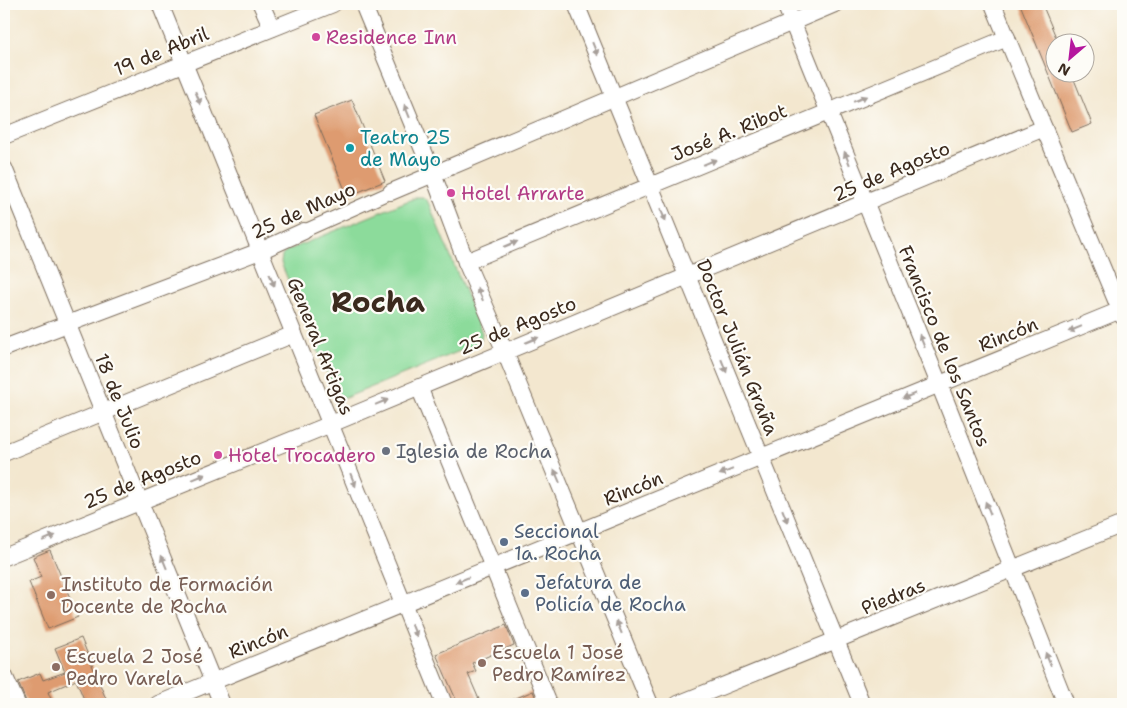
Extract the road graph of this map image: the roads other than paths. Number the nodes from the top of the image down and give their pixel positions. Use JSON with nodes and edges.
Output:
{"nodes":[{"id":1,"x":160,"y":4,"type":"edge"},
{"id":2,"x":262,"y":4,"type":"edge"},
{"id":3,"x":333,"y":4,"type":"edge"},
{"id":4,"x":363,"y":4,"type":"edge"},
{"id":5,"x":576,"y":4,"type":"edge"},
{"id":6,"x":785,"y":4,"type":"edge"},
{"id":7,"x":835,"y":4,"type":"edge"},
{"id":8,"x":993,"y":4,"type":"edge"},
{"id":9,"x":792,"y":22,"type":"junction"},
{"id":10,"x":272,"y":28,"type":"junction"},
{"id":11,"x":1007,"y":38,"type":"junction"},
{"id":12,"x":184,"y":64,"type":"junction"},
{"id":13,"x":615,"y":98,"type":"junction"},
{"id":14,"x":828,"y":112,"type":"junction"},
{"id":15,"x":1044,"y":128,"type":"junction"},
{"id":16,"x":4,"y":136,"type":"edge"},
{"id":17,"x":4,"y":168,"type":"edge"},
{"id":18,"x":433,"y":174,"type":"junction"},
{"id":19,"x":651,"y":186,"type":"junction"},
{"id":20,"x":391,"y":192,"type":"joint"},
{"id":21,"x":866,"y":203,"type":"junction"},
{"id":22,"x":304,"y":231,"type":"joint"},
{"id":23,"x":260,"y":251,"type":"junction"},
{"id":24,"x":466,"y":262,"type":"junction"},
{"id":25,"x":687,"y":277,"type":"junction"},
{"id":26,"x":1122,"y":312,"type":"edge"},
{"id":27,"x":66,"y":323,"type":"junction"},
{"id":28,"x":294,"y":334,"type":"junction"},
{"id":29,"x":4,"y":348,"type":"edge"},
{"id":30,"x":505,"y":352,"type":"junction"},
{"id":31,"x":939,"y":384,"type":"junction"},
{"id":32,"x":419,"y":388,"type":"junction"},
{"id":33,"x":103,"y":412,"type":"junction"},
{"id":34,"x":331,"y":424,"type":"junction"},
{"id":35,"x":4,"y":453,"type":"edge"},
{"id":36,"x":761,"y":457,"type":"junction"},
{"id":37,"x":139,"y":501,"type":"junction"},
{"id":38,"x":1123,"y":524,"type":"edge"},
{"id":39,"x":580,"y":532,"type":"junction"},
{"id":40,"x":4,"y":557,"type":"edge"},
{"id":41,"x":493,"y":568,"type":"junction"},
{"id":42,"x":1013,"y":570,"type":"junction"},
{"id":43,"x":403,"y":604,"type":"junction"},
{"id":44,"x":836,"y":640,"type":"junction"},
{"id":45,"x":4,"y":675,"type":"edge"},
{"id":46,"x":213,"y":681,"type":"junction"},
{"id":47,"x":16,"y":704,"type":"edge"},
{"id":48,"x":158,"y":704,"type":"edge"},
{"id":49,"x":222,"y":704,"type":"edge"},
{"id":50,"x":444,"y":704,"type":"edge"},
{"id":51,"x":549,"y":704,"type":"edge"},
{"id":52,"x":650,"y":704,"type":"edge"},
{"id":53,"x":678,"y":704,"type":"edge"},
{"id":54,"x":862,"y":704,"type":"edge"},
{"id":55,"x":1066,"y":704,"type":"edge"}],
"edges":[{"from":1,"to":12,"type":"street","name":"General Artigas"},
{"from":2,"to":10,"type":"street"},
{"from":3,"to":10,"type":"street","name":"19 de Abril"},
{"from":18,"to":4,"type":"street","one_way":true},
{"from":5,"to":13,"type":"street","name":"Doctor Julián Graña","one_way":true},
{"from":6,"to":9,"type":"street","name":"Francisco de los Santos"},
{"from":7,"to":9,"type":"street","name":"25 de Mayo"},
{"from":8,"to":11,"type":"street"},
{"from":9,"to":13,"type":"street","name":"25 de Mayo"},
{"from":9,"to":14,"type":"street","name":"Francisco de los Santos"},
{"from":10,"to":12,"type":"street","name":"19 de Abril"},
{"from":14,"to":11,"type":"street","name":"José A. Ribot","one_way":true},
{"from":11,"to":15,"type":"street"},
{"from":12,"to":16,"type":"street","name":"19 de Abril"},
{"from":12,"to":23,"type":"street","name":"General Artigas","one_way":true},
{"from":13,"to":18,"type":"street","name":"25 de Mayo"},
{"from":13,"to":19,"type":"street","name":"Doctor Julián Graña"},
{"from":19,"to":14,"type":"street","name":"José A. Ribot","one_way":true},
{"from":21,"to":14,"type":"street","name":"Francisco de los Santos","one_way":true},
{"from":15,"to":21,"type":"street","name":"25 de Agosto"},
{"from":15,"to":26,"type":"street"},
{"from":17,"to":27,"type":"street","name":"18 de Julio"},
{"from":18,"to":20,"type":"street","name":"25 de Mayo"},
{"from":18,"to":24,"type":"street"},
{"from":24,"to":19,"type":"street","name":"José A. Ribot","one_way":true},
{"from":19,"to":25,"type":"street","name":"Doctor Julián Graña","one_way":true},
{"from":20,"to":22,"type":"street","name":"25 de Mayo"},
{"from":21,"to":25,"type":"street","name":"25 de Agosto"},
{"from":31,"to":21,"type":"street","name":"Francisco de los Santos","one_way":true},
{"from":22,"to":23,"type":"street","name":"25 de Mayo"},
{"from":23,"to":27,"type":"street","name":"25 de Mayo"},
{"from":23,"to":28,"type":"street","name":"General Artigas","one_way":true},
{"from":30,"to":24,"type":"street","one_way":true},
{"from":30,"to":25,"type":"street","name":"25 de Agosto","one_way":true},
{"from":25,"to":36,"type":"street","name":"Doctor Julián Graña","one_way":true},
{"from":26,"to":31,"type":"street","name":"Rincón","one_way":true},
{"from":27,"to":29,"type":"street","name":"25 de Mayo"},
{"from":27,"to":33,"type":"street","name":"18 de Julio"},
{"from":28,"to":33,"type":"street"},
{"from":28,"to":34,"type":"street","name":"General Artigas"},
{"from":30,"to":32,"type":"street","name":"25 de Agosto"},
{"from":39,"to":30,"type":"street","one_way":true},
{"from":31,"to":36,"type":"street","name":"Rincón","one_way":true},
{"from":42,"to":31,"type":"street","name":"Francisco de los Santos","one_way":true},
{"from":34,"to":32,"type":"street","name":"25 de Agosto","one_way":true},
{"from":32,"to":41,"type":"street"},
{"from":33,"to":35,"type":"street"},
{"from":33,"to":37,"type":"street","name":"18 de Julio"},
{"from":37,"to":34,"type":"street","name":"25 de Agosto","one_way":true},
{"from":34,"to":43,"type":"street","name":"General Artigas","one_way":true},
{"from":36,"to":39,"type":"street","name":"Rincón","one_way":true},
{"from":36,"to":44,"type":"street","name":"Doctor Julián Graña","one_way":true},
{"from":40,"to":37,"type":"street","name":"25 de Agosto","one_way":true},
{"from":46,"to":37,"type":"street","name":"18 de Julio","one_way":true},
{"from":38,"to":42,"type":"street","name":"Piedras"},
{"from":39,"to":41,"type":"street","name":"Rincón"},
{"from":52,"to":39,"type":"street","one_way":true},
{"from":41,"to":43,"type":"street","name":"Rincón","one_way":true},
{"from":41,"to":51,"type":"street"},
{"from":42,"to":44,"type":"street","name":"Piedras"},
{"from":55,"to":42,"type":"street","name":"Francisco de los Santos","one_way":true},
{"from":43,"to":46,"type":"street","name":"Rincón"},
{"from":43,"to":50,"type":"street","name":"General Artigas","one_way":true},
{"from":44,"to":53,"type":"street","name":"Piedras"},
{"from":44,"to":54,"type":"street","name":"Doctor Julián Graña"},
{"from":45,"to":47,"type":"street"},
{"from":46,"to":48,"type":"street","name":"Rincón"},
{"from":46,"to":49,"type":"street","name":"18 de Julio"}]}
